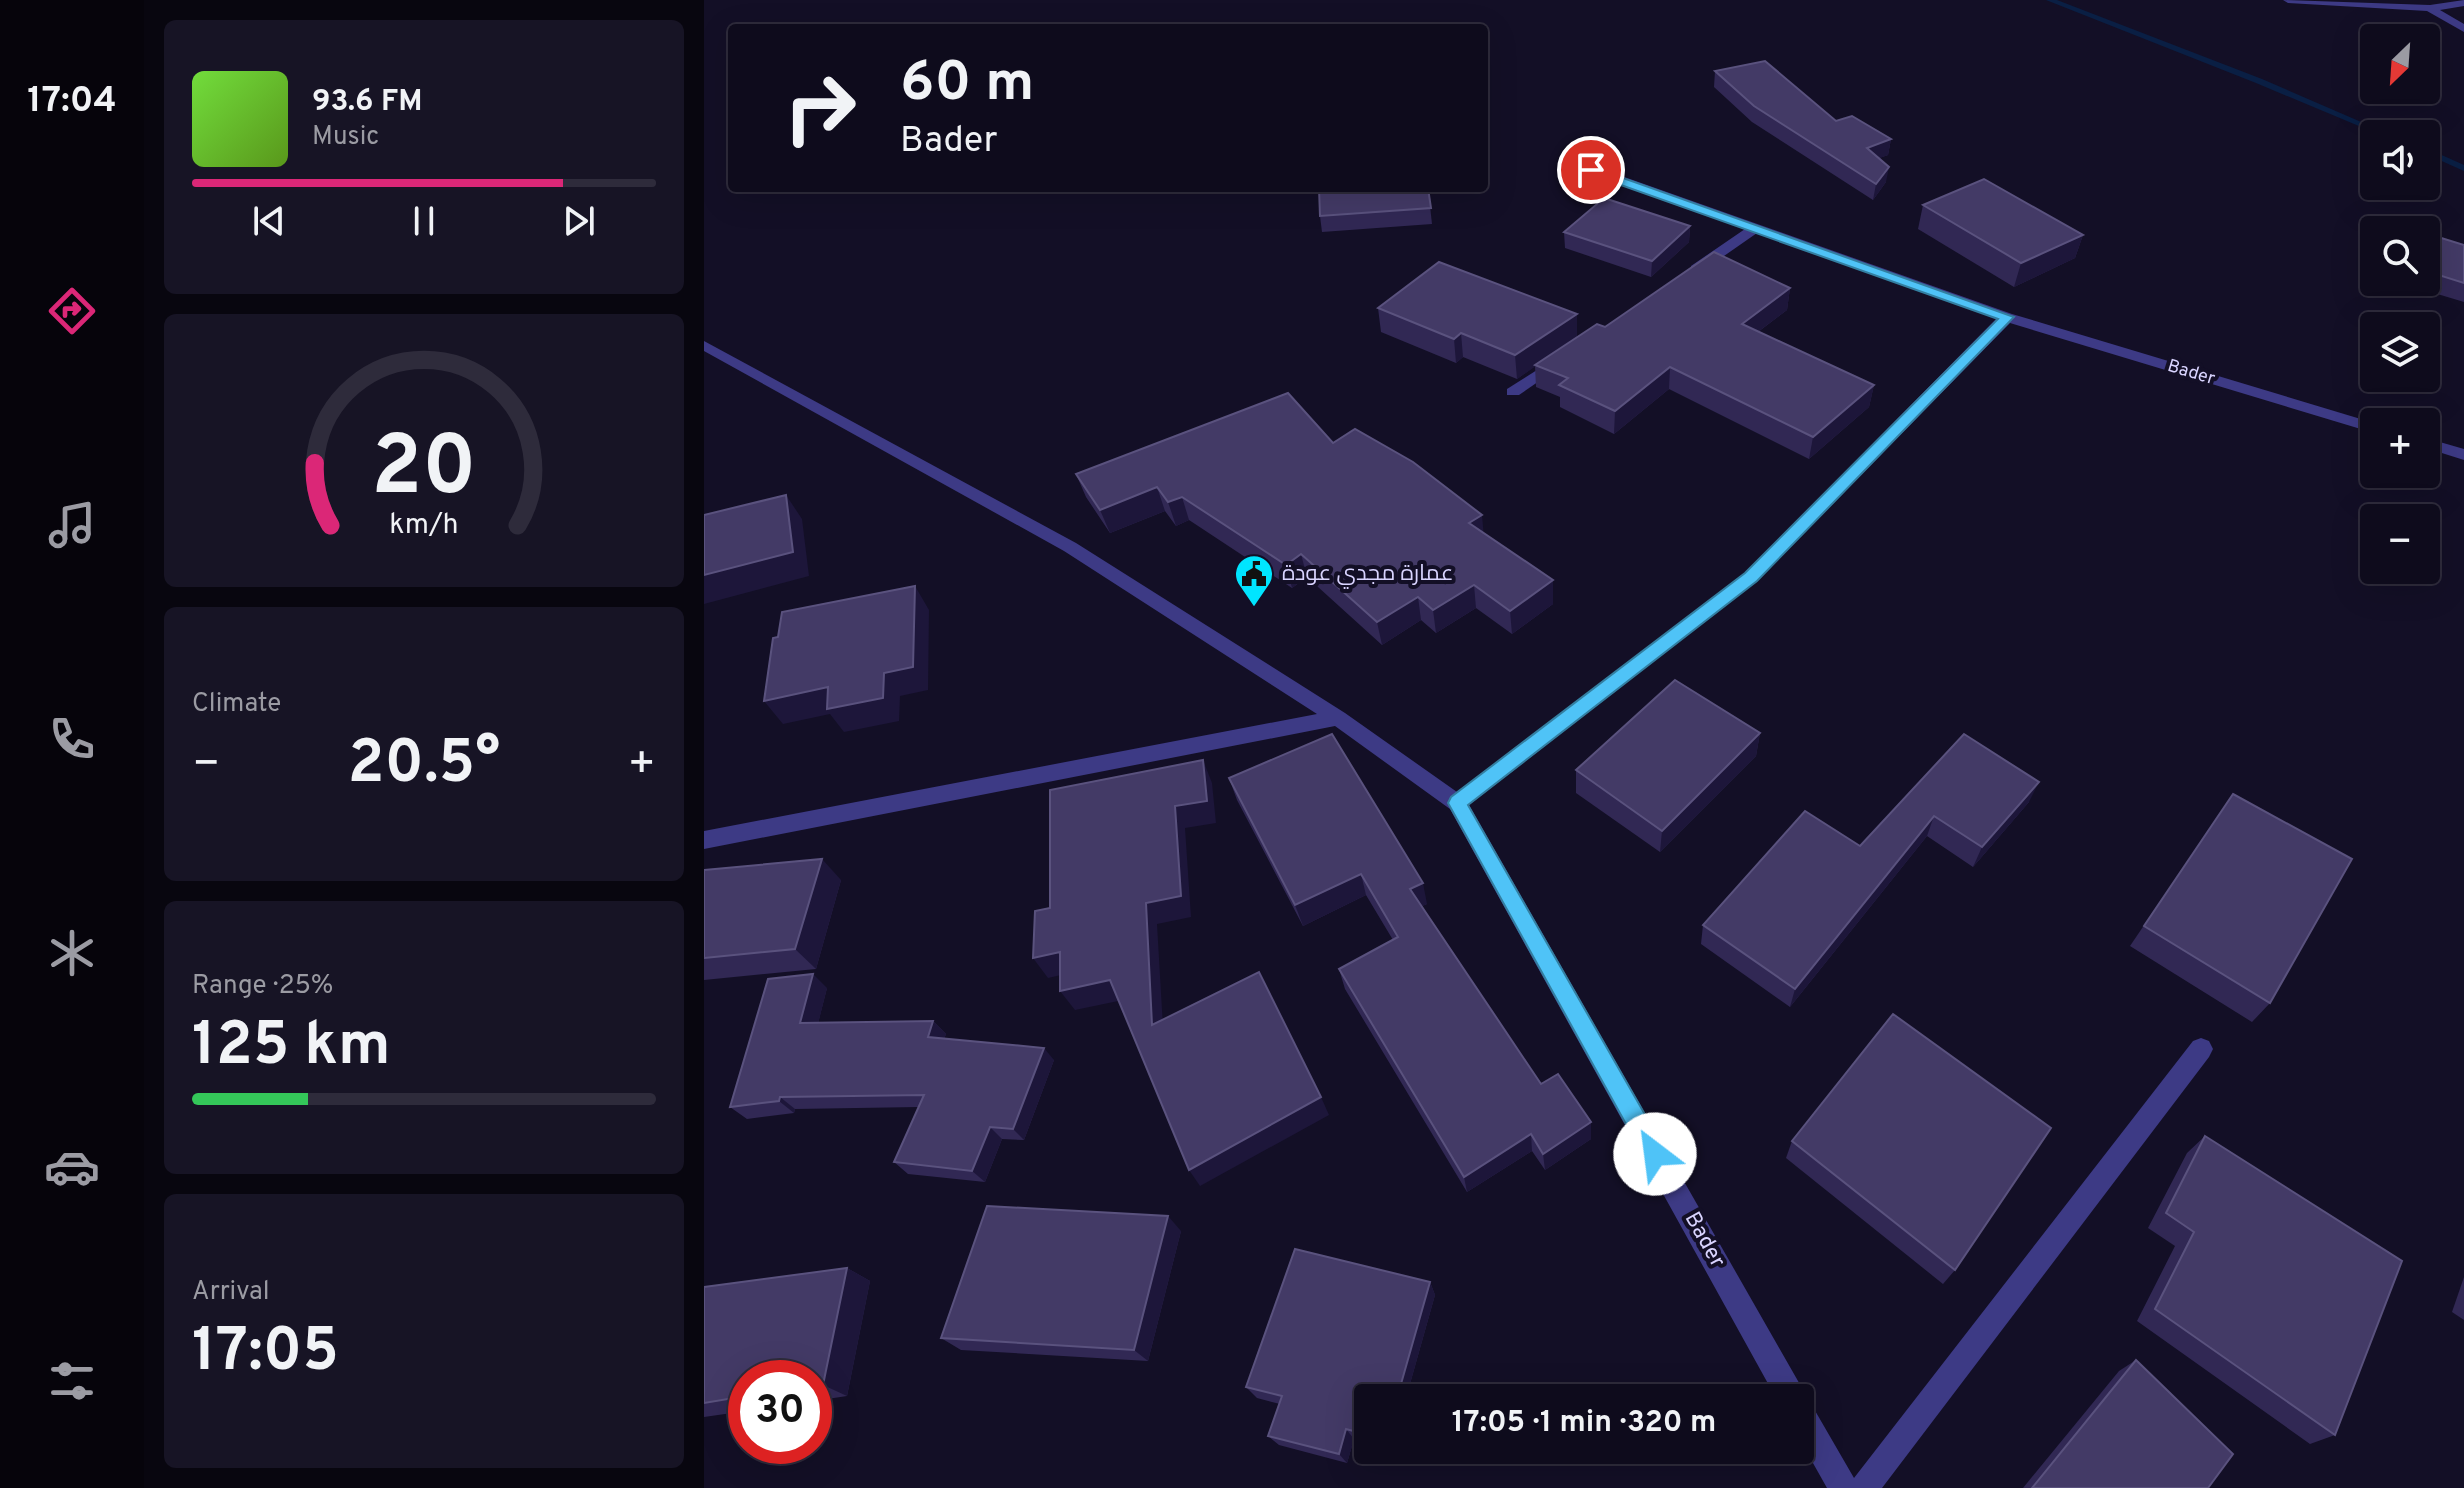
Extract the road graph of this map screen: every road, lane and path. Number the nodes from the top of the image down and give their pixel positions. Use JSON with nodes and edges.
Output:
{"nodes":[{"id":1,"x":2288,"y":0,"type":"edge"},
{"id":2,"x":2464,"y":3,"type":"edge"},
{"id":3,"x":2430,"y":8,"type":"junction"},
{"id":4,"x":2464,"y":29,"type":"edge"},
{"id":5,"x":1591,"y":170,"type":"dead end"},
{"id":6,"x":1755,"y":228,"type":"junction"},
{"id":7,"x":1679,"y":280,"type":"edge"},
{"id":8,"x":2007,"y":317,"type":"junction"},
{"id":9,"x":704,"y":345,"type":"edge"},
{"id":10,"x":1564,"y":358,"type":"edge"},
{"id":11,"x":1513,"y":392,"type":"dead end"},
{"id":12,"x":2360,"y":424,"type":"edge"},
{"id":13,"x":2440,"y":447,"type":"edge"},
{"id":14,"x":2464,"y":455,"type":"edge"},
{"id":15,"x":1338,"y":718,"type":"junction"},
{"id":16,"x":1457,"y":803,"type":"junction"},
{"id":17,"x":704,"y":840,"type":"edge"},
{"id":18,"x":2201,"y":1049,"type":"dead end"},
{"id":19,"x":1784,"y":1384,"type":"edge"},
{"id":20,"x":1814,"y":1437,"type":"edge"},
{"id":21,"x":1843,"y":1488,"type":"edge"},
{"id":22,"x":1864,"y":1488,"type":"edge"}],
"edges":[{"from":1,"to":3,"type":"street"},
{"from":2,"to":3,"type":"street"},
{"from":3,"to":4,"type":"street"},
{"from":5,"to":6,"type":"street","name":"Bader"},
{"from":6,"to":7,"type":"street"},
{"from":6,"to":8,"type":"street","name":"Bader"},
{"from":8,"to":12,"type":"street","name":"Bader"},
{"from":8,"to":16,"type":"street"},
{"from":9,"to":15,"type":"street"},
{"from":10,"to":11,"type":"street"},
{"from":13,"to":14,"type":"street"},
{"from":15,"to":16,"type":"street"},
{"from":15,"to":17,"type":"street"},
{"from":16,"to":19,"type":"street","name":"Bader"},
{"from":18,"to":22,"type":"street"},
{"from":20,"to":21,"type":"street"}]}
